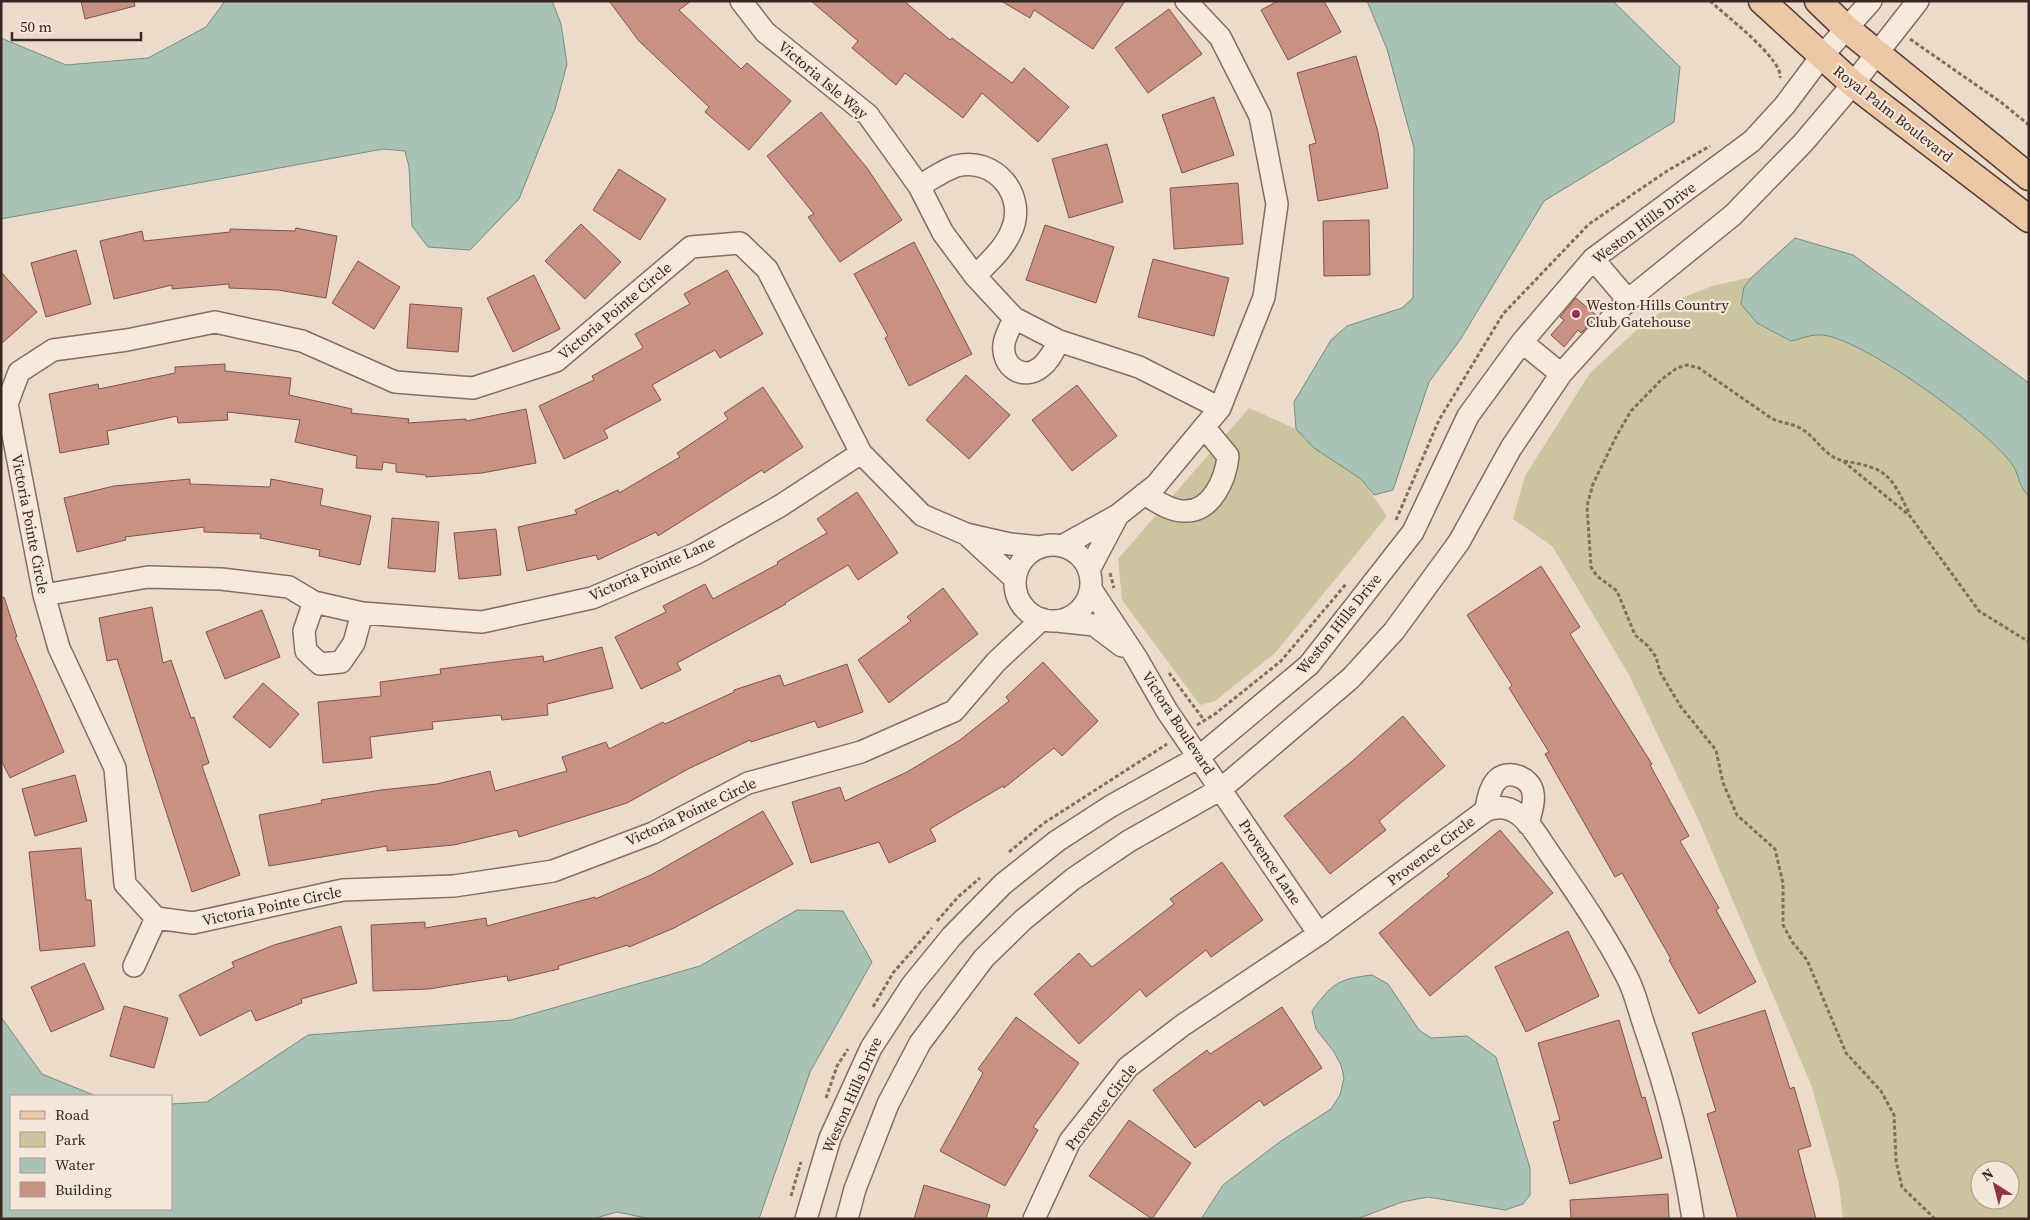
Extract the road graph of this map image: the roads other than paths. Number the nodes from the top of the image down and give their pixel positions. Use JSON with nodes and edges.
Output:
{"nodes":[{"id":1,"x":741,"y":1,"type":"edge"},
{"id":2,"x":1186,"y":1,"type":"edge"},
{"id":3,"x":1762,"y":1,"type":"edge"},
{"id":4,"x":1818,"y":1,"type":"edge"},
{"id":5,"x":1871,"y":1,"type":"edge"},
{"id":6,"x":1918,"y":1,"type":"edge"},
{"id":7,"x":1846,"y":28,"type":"junction"},
{"id":8,"x":1878,"y":54,"type":"junction"},
{"id":9,"x":1821,"y":57,"type":"junction"},
{"id":10,"x":1853,"y":84,"type":"junction"},
{"id":11,"x":2029,"y":177,"type":"edge"},
{"id":12,"x":919,"y":186,"type":"junction"},
{"id":13,"x":2029,"y":219,"type":"edge"},
{"id":14,"x":1593,"y":260,"type":"junction"},
{"id":15,"x":975,"y":276,"type":"junction"},
{"id":16,"x":1628,"y":300,"type":"junction"},
{"id":17,"x":1014,"y":318,"type":"junction"},
{"id":18,"x":1059,"y":341,"type":"junction"},
{"id":19,"x":1522,"y":342,"type":"junction"},
{"id":20,"x":1561,"y":374,"type":"junction"},
{"id":21,"x":1220,"y":408,"type":"junction"},
{"id":22,"x":1204,"y":427,"type":"junction"},
{"id":23,"x":861,"y":453,"type":"junction"},
{"id":24,"x":1144,"y":494,"type":"junction"},
{"id":25,"x":1118,"y":515,"type":"junction"},
{"id":26,"x":966,"y":534,"type":"junction"},
{"id":27,"x":1062,"y":546,"type":"junction"},
{"id":28,"x":1040,"y":547,"type":"junction"},
{"id":29,"x":1015,"y":579,"type":"junction"},
{"id":30,"x":1090,"y":580,"type":"junction"},
{"id":31,"x":44,"y":595,"type":"junction"},
{"id":32,"x":314,"y":602,"type":"junction"},
{"id":33,"x":1021,"y":604,"type":"junction"},
{"id":34,"x":362,"y":613,"type":"junction"},
{"id":35,"x":1049,"y":620,"type":"junction"},
{"id":36,"x":1136,"y":657,"type":"junction"},
{"id":37,"x":996,"y":662,"type":"junction"},
{"id":38,"x":1199,"y":757,"type":"junction"},
{"id":39,"x":1221,"y":789,"type":"junction"},
{"id":40,"x":1486,"y":811,"type":"junction"},
{"id":41,"x":1528,"y":824,"type":"junction"},
{"id":42,"x":156,"y":918,"type":"junction"},
{"id":43,"x":1319,"y":934,"type":"junction"},
{"id":44,"x":134,"y":966,"type":"dead end"},
{"id":45,"x":806,"y":1219,"type":"edge"},
{"id":46,"x":847,"y":1219,"type":"edge"},
{"id":47,"x":1034,"y":1219,"type":"edge"},
{"id":48,"x":1693,"y":1219,"type":"edge"}],
"edges":[{"from":1,"to":12,"type":"street","name":"Victoria Isle Way"},
{"from":2,"to":21,"type":"street"},
{"from":3,"to":9,"type":"main road","name":"Royal Palm Boulevard"},
{"from":4,"to":7,"type":"main road"},
{"from":5,"to":7,"type":"street","name":"Weston Hills Drive"},
{"from":6,"to":8,"type":"street"},
{"from":7,"to":8,"type":"main road"},
{"from":7,"to":9,"type":"street","name":"Weston Hills Drive"},
{"from":8,"to":10,"type":"street"},
{"from":8,"to":11,"type":"main road"},
{"from":9,"to":10,"type":"main road","name":"Royal Palm Boulevard"},
{"from":9,"to":14,"type":"street","name":"Weston Hills Drive"},
{"from":10,"to":13,"type":"main road","name":"Royal Palm Boulevard"},
{"from":10,"to":16,"type":"street"},
{"from":12,"to":15,"type":"street","name":"Victoria Isle Way"},
{"from":12,"to":15,"type":"street"},
{"from":14,"to":16,"type":"street"},
{"from":14,"to":19,"type":"street","name":"Weston Hills Drive"},
{"from":15,"to":17,"type":"street","name":"Victoria Isle Way"},
{"from":16,"to":20,"type":"street"},
{"from":17,"to":18,"type":"street","name":"Victoria Isle Way"},
{"from":17,"to":18,"type":"street"},
{"from":18,"to":21,"type":"street","name":"Victoria Isle Way"},
{"from":19,"to":20,"type":"street"},
{"from":19,"to":38,"type":"street","name":"Weston Hills Drive"},
{"from":20,"to":39,"type":"street"},
{"from":21,"to":22,"type":"street"},
{"from":22,"to":24,"type":"street"},
{"from":22,"to":24,"type":"street"},
{"from":23,"to":26,"type":"street","name":"Victoria Pointe Circle"},
{"from":23,"to":31,"type":"street","name":"Victoria Pointe Circle"},
{"from":23,"to":34,"type":"street","name":"Victoria Pointe Lane"},
{"from":24,"to":25,"type":"street"},
{"from":25,"to":27,"type":"street"},
{"from":25,"to":30,"type":"street"},
{"from":26,"to":28,"type":"street","name":"Victoria Pointe Circle"},
{"from":26,"to":29,"type":"street","name":"Victoria Pointe Circle"},
{"from":27,"to":28,"type":"street"},
{"from":27,"to":30,"type":"street"},
{"from":28,"to":29,"type":"street"},
{"from":29,"to":33,"type":"street"},
{"from":30,"to":35,"type":"street"},
{"from":30,"to":36,"type":"street","name":"Victora Boulevard"},
{"from":31,"to":32,"type":"street","name":"Victoria Pointe Lane"},
{"from":31,"to":42,"type":"street","name":"Victoria Pointe Circle"},
{"from":32,"to":34,"type":"street","name":"Victoria Pointe Lane"},
{"from":32,"to":34,"type":"street"},
{"from":33,"to":35,"type":"street"},
{"from":33,"to":37,"type":"street","name":"Victoria Pointe Circle"},
{"from":35,"to":36,"type":"street","name":"Victora Boulevard"},
{"from":35,"to":37,"type":"street","name":"Victoria Pointe Circle"},
{"from":36,"to":38,"type":"street","name":"Victora Boulevard"},
{"from":37,"to":42,"type":"street","name":"Victoria Pointe Circle"},
{"from":38,"to":39,"type":"street","name":"Victora Boulevard"},
{"from":38,"to":45,"type":"street","name":"Weston Hills Drive"},
{"from":39,"to":43,"type":"street","name":"Provence Lane"},
{"from":39,"to":46,"type":"street"},
{"from":40,"to":41,"type":"street","name":"Provence Circle"},
{"from":40,"to":41,"type":"street"},
{"from":40,"to":43,"type":"street","name":"Provence Circle"},
{"from":41,"to":48,"type":"street","name":"Provence Circle"},
{"from":42,"to":44,"type":"street"},
{"from":43,"to":47,"type":"street","name":"Provence Circle"}]}
